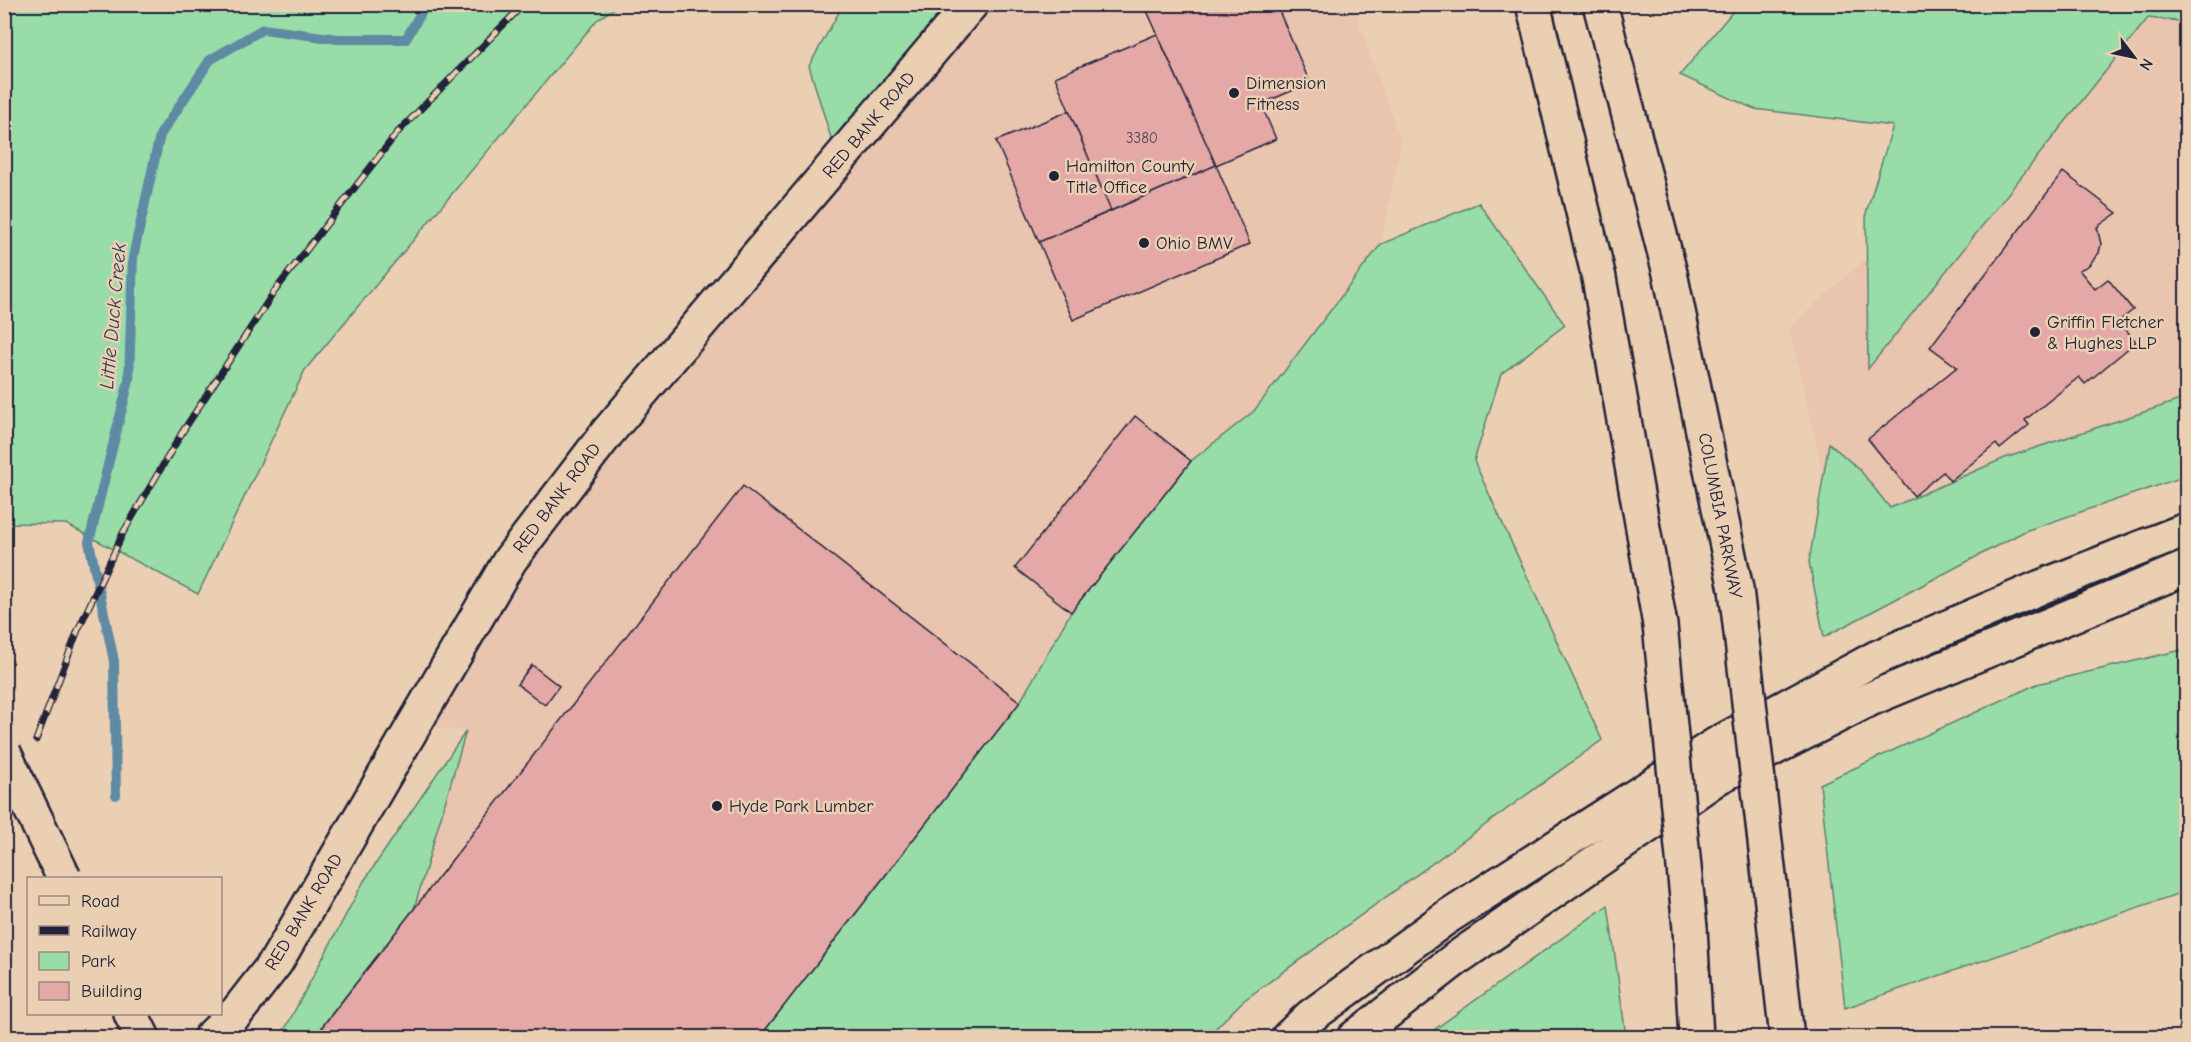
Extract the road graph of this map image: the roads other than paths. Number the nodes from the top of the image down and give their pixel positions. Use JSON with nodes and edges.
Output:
{"nodes":[{"id":1,"x":971,"y":4,"type":"edge"},
{"id":2,"x":1533,"y":4,"type":"edge"},
{"id":3,"x":1600,"y":4,"type":"edge"},
{"id":4,"x":2187,"y":530,"type":"edge"},
{"id":5,"x":2187,"y":568,"type":"edge"},
{"id":6,"x":4,"y":753,"type":"edge"},
{"id":7,"x":63,"y":877,"type":"edge"},
{"id":8,"x":1770,"y":885,"type":"junction"},
{"id":9,"x":132,"y":1015,"type":"edge"},
{"id":10,"x":143,"y":1038,"type":"edge"},
{"id":11,"x":210,"y":1038,"type":"edge"},
{"id":12,"x":1288,"y":1038,"type":"edge"},
{"id":13,"x":1354,"y":1038,"type":"edge"},
{"id":14,"x":1696,"y":1038,"type":"edge"},
{"id":15,"x":1771,"y":1038,"type":"edge"},
{"id":16,"x":1787,"y":1038,"type":"edge"}],
"edges":[{"from":1,"to":11,"type":"main road","name":"RED BANK ROAD"},
{"from":2,"to":14,"type":"main road","bridge":true},
{"from":3,"to":8,"type":"main road","name":"COLUMBIA PARKWAY","bridge":true},
{"from":4,"to":12,"type":"main road"},
{"from":5,"to":13,"type":"main road"},
{"from":6,"to":7,"type":"main road","bridge":true},
{"from":8,"to":15,"type":"main road","name":"COLUMBIA PARKWAY"},
{"from":8,"to":16,"type":"main road"},
{"from":9,"to":10,"type":"main road"}]}
